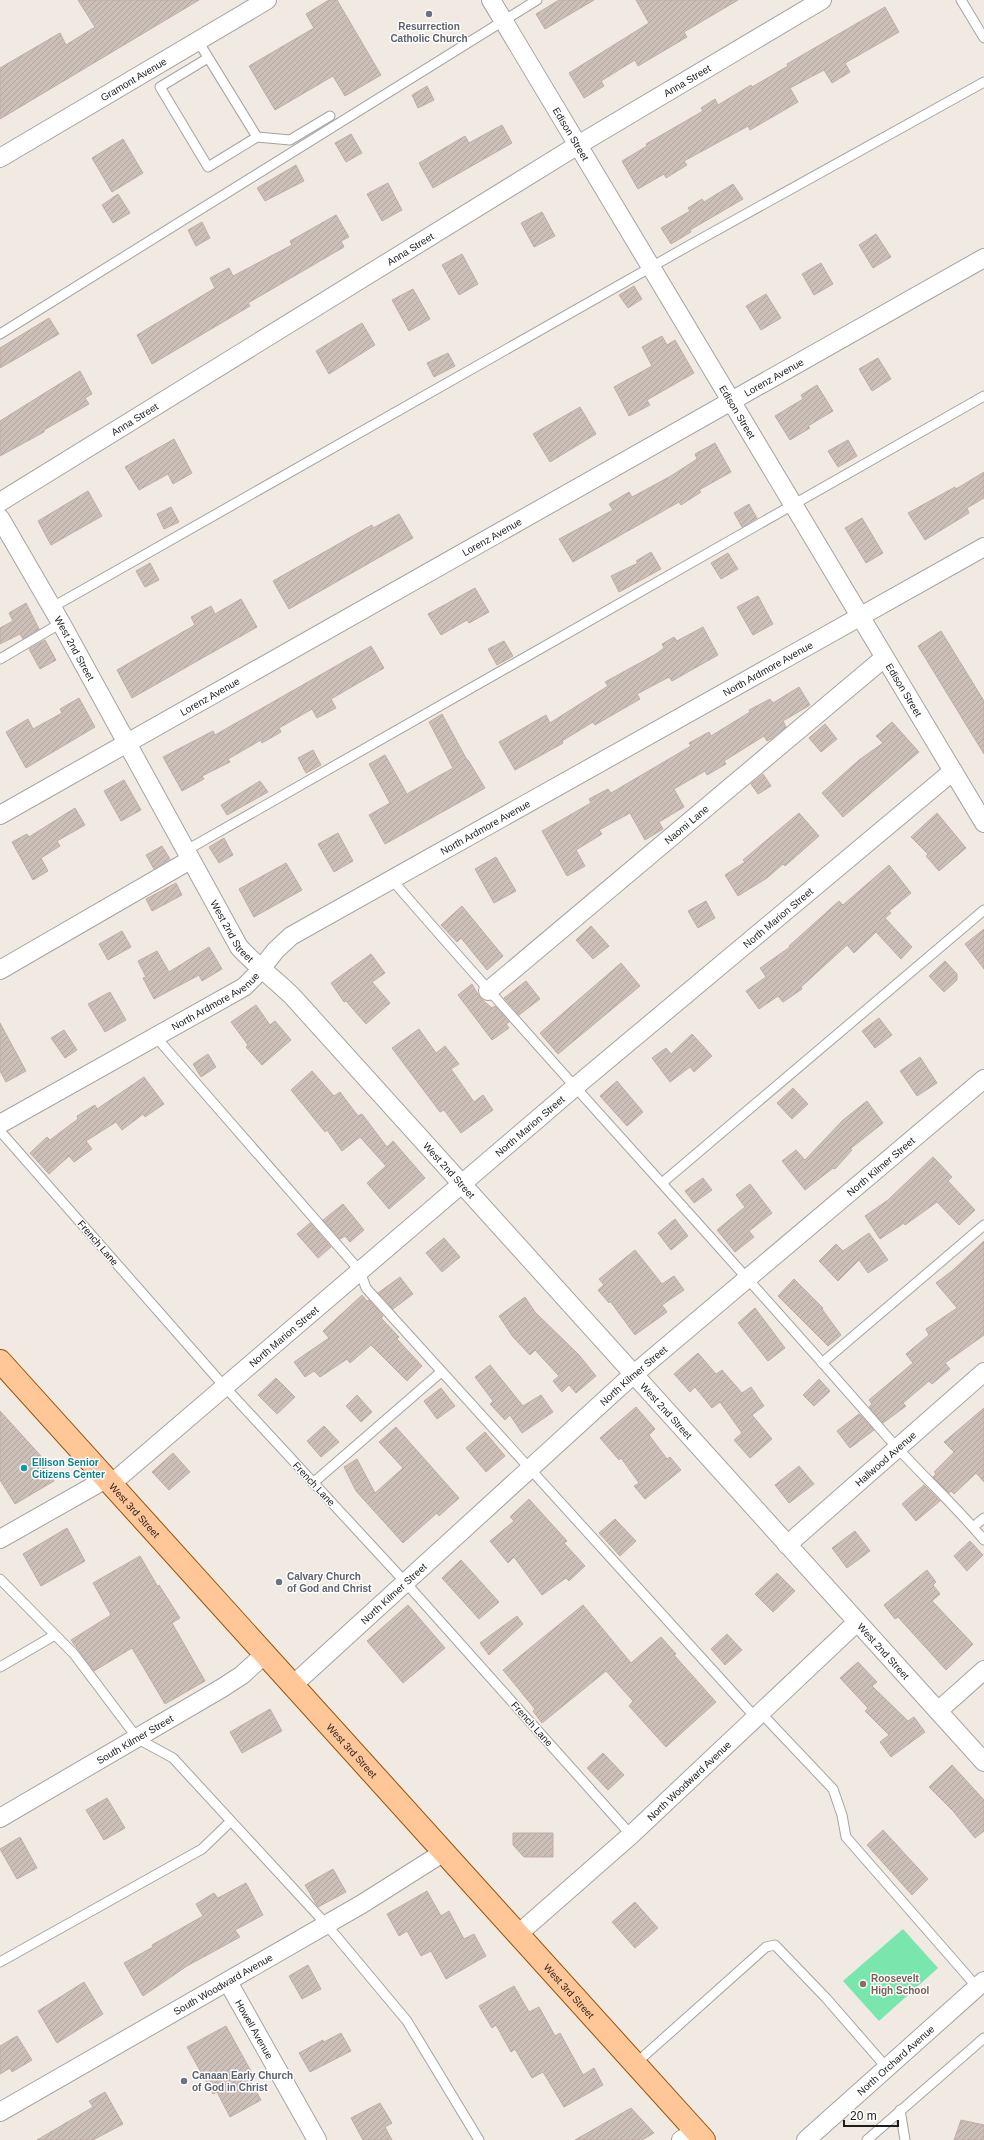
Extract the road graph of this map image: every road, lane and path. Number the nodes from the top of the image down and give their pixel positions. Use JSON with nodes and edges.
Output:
{"nodes":[{"id":1,"x":267,"y":0,"type":"edge"},
{"id":2,"x":491,"y":0,"type":"edge"},
{"id":3,"x":537,"y":0,"type":"edge"},
{"id":4,"x":822,"y":0,"type":"edge"},
{"id":5,"x":961,"y":0,"type":"edge"},
{"id":6,"x":503,"y":20,"type":"junction"},
{"id":7,"x":984,"y":38,"type":"edge"},
{"id":8,"x":198,"y":41,"type":"junction"},
{"id":9,"x":208,"y":58,"type":"junction"},
{"id":10,"x":984,"y":82,"type":"edge"},
{"id":11,"x":330,"y":116,"type":"dead end"},
{"id":12,"x":257,"y":137,"type":"junction"},
{"id":13,"x":578,"y":145,"type":"junction"},
{"id":14,"x":0,"y":158,"type":"edge"},
{"id":15,"x":984,"y":258,"type":"edge"},
{"id":16,"x":651,"y":269,"type":"junction"},
{"id":17,"x":0,"y":334,"type":"edge"},
{"id":18,"x":984,"y":396,"type":"edge"},
{"id":19,"x":730,"y":400,"type":"junction"},
{"id":20,"x":0,"y":502,"type":"edge"},
{"id":21,"x":793,"y":506,"type":"junction"},
{"id":22,"x":0,"y":518,"type":"edge"},
{"id":23,"x":983,"y":550,"type":"edge"},
{"id":24,"x":51,"y":608,"type":"junction"},
{"id":25,"x":859,"y":616,"type":"junction"},
{"id":26,"x":61,"y":623,"type":"junction"},
{"id":27,"x":884,"y":658,"type":"junction"},
{"id":28,"x":0,"y":659,"type":"edge"},
{"id":29,"x":126,"y":743,"type":"junction"},
{"id":30,"x":953,"y":772,"type":"junction"},
{"id":31,"x":0,"y":815,"type":"edge"},
{"id":32,"x":984,"y":823,"type":"edge"},
{"id":33,"x":188,"y":856,"type":"junction"},
{"id":34,"x":393,"y":881,"type":"junction"},
{"id":35,"x":984,"y":910,"type":"edge"},
{"id":36,"x":262,"y":968,"type":"junction"},
{"id":37,"x":0,"y":970,"type":"edge"},
{"id":38,"x":488,"y":991,"type":"junction"},
{"id":39,"x":155,"y":1036,"type":"junction"},
{"id":40,"x":984,"y":1079,"type":"edge"},
{"id":41,"x":575,"y":1087,"type":"junction"},
{"id":42,"x":0,"y":1124,"type":"edge"},
{"id":43,"x":0,"y":1131,"type":"edge"},
{"id":44,"x":662,"y":1183,"type":"junction"},
{"id":45,"x":462,"y":1184,"type":"junction"},
{"id":46,"x":984,"y":1225,"type":"edge"},
{"id":47,"x":360,"y":1271,"type":"junction"},
{"id":48,"x":747,"y":1279,"type":"junction"},
{"id":49,"x":0,"y":1362,"type":"edge"},
{"id":50,"x":822,"y":1363,"type":"junction"},
{"id":51,"x":441,"y":1372,"type":"junction"},
{"id":52,"x":984,"y":1372,"type":"edge"},
{"id":53,"x":634,"y":1375,"type":"junction"},
{"id":54,"x":224,"y":1386,"type":"junction"},
{"id":55,"x":897,"y":1448,"type":"junction"},
{"id":56,"x":531,"y":1469,"type":"junction"},
{"id":57,"x":108,"y":1481,"type":"junction"},
{"id":58,"x":313,"y":1483,"type":"junction"},
{"id":59,"x":984,"y":1518,"type":"edge"},
{"id":60,"x":973,"y":1527,"type":"junction"},
{"id":61,"x":0,"y":1539,"type":"edge"},
{"id":62,"x":984,"y":1540,"type":"edge"},
{"id":63,"x":787,"y":1545,"type":"junction"},
{"id":64,"x":0,"y":1579,"type":"edge"},
{"id":65,"x":406,"y":1583,"type":"junction"},
{"id":66,"x":857,"y":1622,"type":"junction"},
{"id":67,"x":55,"y":1635,"type":"junction"},
{"id":68,"x":265,"y":1654,"type":"junction"},
{"id":69,"x":0,"y":1667,"type":"edge"},
{"id":70,"x":984,"y":1670,"type":"edge"},
{"id":71,"x":293,"y":1685,"type":"junction"},
{"id":72,"x":938,"y":1711,"type":"junction"},
{"id":73,"x":758,"y":1715,"type":"junction"},
{"id":74,"x":138,"y":1738,"type":"junction"},
{"id":75,"x":984,"y":1762,"type":"edge"},
{"id":76,"x":0,"y":1818,"type":"edge"},
{"id":77,"x":230,"y":1822,"type":"junction"},
{"id":78,"x":631,"y":1835,"type":"junction"},
{"id":79,"x":444,"y":1852,"type":"junction"},
{"id":80,"x":326,"y":1924,"type":"junction"},
{"id":81,"x":517,"y":1935,"type":"junction"},
{"id":82,"x":0,"y":1962,"type":"edge"},
{"id":83,"x":228,"y":1982,"type":"junction"},
{"id":84,"x":981,"y":1984,"type":"edge"},
{"id":85,"x":984,"y":2038,"type":"edge"},
{"id":86,"x":635,"y":2064,"type":"junction"},
{"id":87,"x":887,"y":2068,"type":"junction"},
{"id":88,"x":900,"y":2110,"type":"junction"},
{"id":89,"x":0,"y":2112,"type":"edge"},
{"id":90,"x":694,"y":2137,"type":"edge"},
{"id":91,"x":316,"y":2140,"type":"edge"},
{"id":92,"x":479,"y":2140,"type":"edge"},
{"id":93,"x":806,"y":2140,"type":"edge"},
{"id":94,"x":867,"y":2140,"type":"edge"},
{"id":95,"x":905,"y":2140,"type":"edge"}],
"edges":[{"from":1,"to":8,"type":"street","name":"Gramont Avenue"},
{"from":2,"to":6,"type":"street","name":"Edison Street"},
{"from":3,"to":6,"type":"lane"},
{"from":4,"to":13,"type":"street","name":"Anna Street"},
{"from":5,"to":7,"type":"lane"},
{"from":6,"to":13,"type":"street","name":"Edison Street"},
{"from":6,"to":17,"type":"lane"},
{"from":8,"to":9,"type":"lane"},
{"from":8,"to":14,"type":"street","name":"Gramont Avenue"},
{"from":9,"to":12,"type":"lane"},
{"from":9,"to":12,"type":"lane"},
{"from":10,"to":16,"type":"lane"},
{"from":11,"to":12,"type":"lane"},
{"from":13,"to":16,"type":"street","name":"Edison Street"},
{"from":13,"to":20,"type":"street","name":"Anna Street"},
{"from":15,"to":19,"type":"street","name":"Lorenz Avenue"},
{"from":16,"to":19,"type":"street","name":"Edison Street"},
{"from":16,"to":24,"type":"lane"},
{"from":18,"to":21,"type":"lane"},
{"from":19,"to":21,"type":"street","name":"Edison Street"},
{"from":19,"to":29,"type":"street","name":"Lorenz Avenue"},
{"from":21,"to":25,"type":"street","name":"Edison Street"},
{"from":21,"to":33,"type":"lane"},
{"from":22,"to":24,"type":"street","name":"West 2nd Street"},
{"from":23,"to":25,"type":"street","name":"North Ardmore Avenue"},
{"from":24,"to":26,"type":"street","name":"West 2nd Street"},
{"from":25,"to":27,"type":"street","name":"Edison Street"},
{"from":25,"to":34,"type":"street","name":"North Ardmore Avenue"},
{"from":26,"to":28,"type":"lane"},
{"from":26,"to":29,"type":"street","name":"West 2nd Street"},
{"from":27,"to":30,"type":"street","name":"Edison Street"},
{"from":27,"to":38,"type":"street","name":"Naomi Lane"},
{"from":29,"to":31,"type":"street","name":"Lorenz Avenue"},
{"from":29,"to":33,"type":"street","name":"West 2nd Street"},
{"from":30,"to":32,"type":"street","name":"Edison Street"},
{"from":30,"to":41,"type":"street","name":"North Marion Street"},
{"from":33,"to":36,"type":"street","name":"West 2nd Street"},
{"from":33,"to":37,"type":"street"},
{"from":34,"to":36,"type":"street","name":"North Ardmore Avenue"},
{"from":34,"to":38,"type":"lane"},
{"from":35,"to":44,"type":"lane"},
{"from":36,"to":39,"type":"street","name":"North Ardmore Avenue"},
{"from":36,"to":45,"type":"street","name":"West 2nd Street"},
{"from":38,"to":41,"type":"lane"},
{"from":39,"to":42,"type":"street","name":"North Ardmore Avenue"},
{"from":39,"to":47,"type":"lane"},
{"from":40,"to":48,"type":"street","name":"North Kilmer Street"},
{"from":41,"to":44,"type":"lane"},
{"from":41,"to":45,"type":"street","name":"North Marion Street"},
{"from":43,"to":54,"type":"lane","name":"French Lane"},
{"from":44,"to":48,"type":"lane"},
{"from":45,"to":47,"type":"street","name":"North Marion Street"},
{"from":45,"to":53,"type":"street","name":"West 2nd Street"},
{"from":46,"to":50,"type":"lane"},
{"from":47,"to":51,"type":"lane"},
{"from":47,"to":54,"type":"street","name":"North Marion Street"},
{"from":48,"to":50,"type":"lane"},
{"from":48,"to":53,"type":"street","name":"North Kilmer Street"},
{"from":49,"to":57,"type":"main road","name":"West 3rd Street"},
{"from":50,"to":55,"type":"lane"},
{"from":51,"to":56,"type":"lane"},
{"from":51,"to":58,"type":"lane"},
{"from":52,"to":55,"type":"street","name":"Hallwood Avenue"},
{"from":53,"to":56,"type":"street","name":"North Kilmer Street"},
{"from":53,"to":63,"type":"street","name":"West 2nd Street"},
{"from":54,"to":57,"type":"street","name":"North Marion Street"},
{"from":54,"to":58,"type":"lane","name":"French Lane"},
{"from":55,"to":60,"type":"lane"},
{"from":55,"to":63,"type":"street","name":"Hallwood Avenue"},
{"from":56,"to":65,"type":"street","name":"North Kilmer Street"},
{"from":56,"to":73,"type":"lane"},
{"from":57,"to":61,"type":"street","name":"North Marion Street"},
{"from":57,"to":68,"type":"main road","name":"West 3rd Street"},
{"from":58,"to":65,"type":"lane","name":"French Lane"},
{"from":59,"to":60,"type":"lane"},
{"from":60,"to":62,"type":"lane"},
{"from":63,"to":66,"type":"street","name":"West 2nd Street"},
{"from":64,"to":67,"type":"lane"},
{"from":65,"to":71,"type":"street","name":"North Kilmer Street"},
{"from":65,"to":78,"type":"lane","name":"French Lane"},
{"from":66,"to":72,"type":"street","name":"West 2nd Street"},
{"from":66,"to":73,"type":"street","name":"North Woodward Avenue"},
{"from":67,"to":69,"type":"lane"},
{"from":67,"to":74,"type":"lane"},
{"from":68,"to":71,"type":"main road","name":"West 3rd Street"},
{"from":68,"to":74,"type":"street","name":"South Kilmer Street"},
{"from":70,"to":72,"type":"street"},
{"from":71,"to":79,"type":"main road","name":"West 3rd Street"},
{"from":72,"to":75,"type":"street","name":"West 2nd Street"},
{"from":73,"to":78,"type":"street","name":"North Woodward Avenue"},
{"from":73,"to":84,"type":"lane"},
{"from":74,"to":76,"type":"street","name":"South Kilmer Street"},
{"from":74,"to":77,"type":"lane"},
{"from":77,"to":80,"type":"lane"},
{"from":77,"to":82,"type":"lane"},
{"from":78,"to":81,"type":"street","name":"North Woodward Avenue"},
{"from":79,"to":80,"type":"street","name":"South Woodward Avenue"},
{"from":79,"to":81,"type":"main road","name":"West 3rd Street"},
{"from":80,"to":83,"type":"street","name":"South Woodward Avenue"},
{"from":80,"to":92,"type":"lane"},
{"from":81,"to":86,"type":"main road","name":"West 3rd Street"},
{"from":83,"to":89,"type":"street","name":"South Woodward Avenue"},
{"from":83,"to":91,"type":"street","name":"Howell Avenue"},
{"from":84,"to":87,"type":"street","name":"North Orchard Avenue"},
{"from":85,"to":88,"type":"lane"},
{"from":86,"to":87,"type":"lane"},
{"from":86,"to":90,"type":"main road","name":"West 3rd Street"},
{"from":87,"to":93,"type":"street","name":"North Orchard Avenue"},
{"from":88,"to":94,"type":"lane"},
{"from":88,"to":95,"type":"lane"}]}
